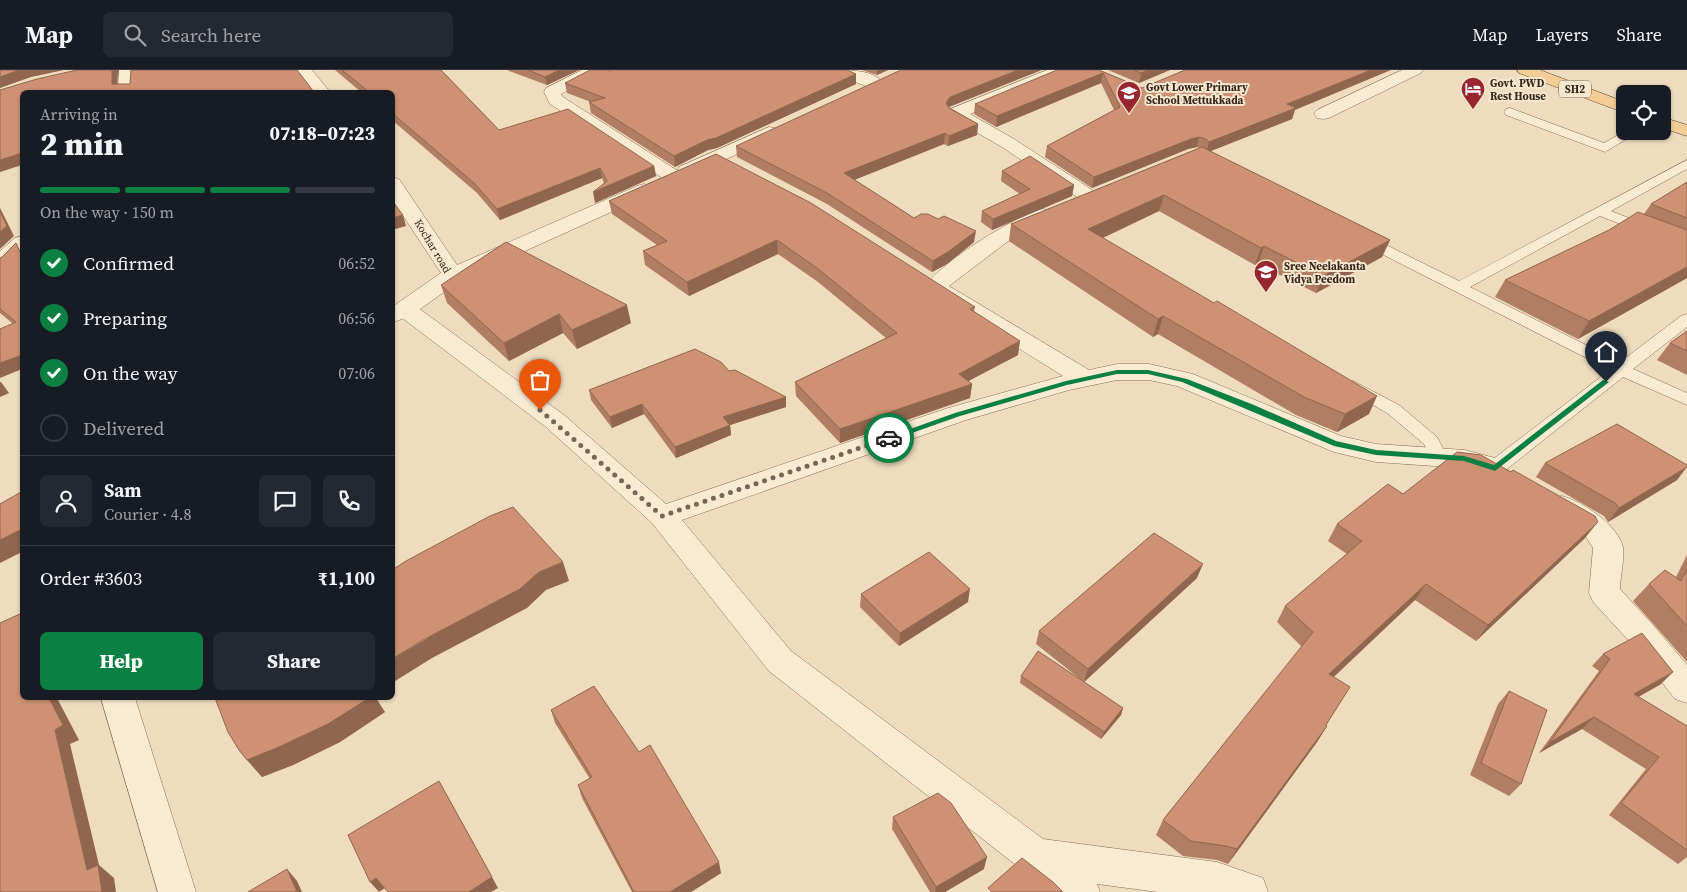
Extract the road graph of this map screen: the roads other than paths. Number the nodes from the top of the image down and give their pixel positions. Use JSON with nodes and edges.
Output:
{"nodes":[{"id":1,"x":127,"y":70,"type":"edge"},
{"id":2,"x":303,"y":70,"type":"edge"},
{"id":3,"x":597,"y":70,"type":"edge"},
{"id":4,"x":843,"y":70,"type":"edge"},
{"id":5,"x":1060,"y":70,"type":"edge"},
{"id":6,"x":1414,"y":70,"type":"edge"},
{"id":7,"x":1525,"y":70,"type":"edge"},
{"id":8,"x":126,"y":90,"type":"edge"},
{"id":9,"x":320,"y":90,"type":"edge"},
{"id":10,"x":851,"y":94,"type":"edge"},
{"id":11,"x":1616,"y":105,"type":"edge"},
{"id":12,"x":1510,"y":112,"type":"dead end"},
{"id":13,"x":1323,"y":114,"type":"dead end"},
{"id":14,"x":784,"y":125,"type":"edge"},
{"id":15,"x":1671,"y":125,"type":"edge"},
{"id":16,"x":1687,"y":130,"type":"edge"},
{"id":17,"x":1619,"y":140,"type":"edge"},
{"id":18,"x":716,"y":156,"type":"junction"},
{"id":19,"x":1687,"y":164,"type":"edge"},
{"id":20,"x":742,"y":170,"type":"edge"},
{"id":21,"x":674,"y":177,"type":"junction"},
{"id":22,"x":395,"y":187,"type":"edge"},
{"id":23,"x":1599,"y":211,"type":"junction"},
{"id":24,"x":1353,"y":234,"type":"edge"},
{"id":25,"x":20,"y":244,"type":"edge"},
{"id":26,"x":1687,"y":246,"type":"edge"},
{"id":27,"x":0,"y":262,"type":"edge"},
{"id":28,"x":452,"y":275,"type":"junction"},
{"id":29,"x":1458,"y":288,"type":"junction"},
{"id":30,"x":399,"y":312,"type":"edge"},
{"id":31,"x":1687,"y":319,"type":"edge"},
{"id":32,"x":1621,"y":370,"type":"junction"},
{"id":33,"x":1086,"y":379,"type":"junction"},
{"id":34,"x":1342,"y":380,"type":"edge"},
{"id":35,"x":1687,"y":399,"type":"edge"},
{"id":36,"x":1439,"y":458,"type":"junction"},
{"id":37,"x":1518,"y":481,"type":"junction"},
{"id":38,"x":662,"y":516,"type":"junction"},
{"id":39,"x":1687,"y":689,"type":"edge"},
{"id":40,"x":119,"y":700,"type":"edge"},
{"id":41,"x":1035,"y":857,"type":"junction"},
{"id":42,"x":177,"y":892,"type":"edge"},
{"id":43,"x":1081,"y":892,"type":"edge"},
{"id":44,"x":1250,"y":892,"type":"edge"}],
"edges":[{"from":1,"to":8,"type":"street"},
{"from":2,"to":9,"type":"street"},
{"from":3,"to":21,"type":"street"},
{"from":4,"to":10,"type":"street"},
{"from":5,"to":33,"type":"street"},
{"from":6,"to":13,"type":"street"},
{"from":7,"to":11,"type":"main road","number":"SH2"},
{"from":12,"to":17,"type":"lane"},
{"from":14,"to":18,"type":"street"},
{"from":15,"to":16,"type":"main road"},
{"from":18,"to":20,"type":"street"},
{"from":18,"to":21,"type":"street"},
{"from":19,"to":23,"type":"lane"},
{"from":21,"to":28,"type":"street"},
{"from":22,"to":28,"type":"street","name":"Kochar road"},
{"from":23,"to":26,"type":"lane"},
{"from":23,"to":29,"type":"lane"},
{"from":24,"to":29,"type":"lane"},
{"from":25,"to":27,"type":"street"},
{"from":28,"to":30,"type":"street","name":"Kochar road"},
{"from":29,"to":32,"type":"lane"},
{"from":30,"to":38,"type":"street"},
{"from":31,"to":32,"type":"lane"},
{"from":32,"to":35,"type":"lane"},
{"from":32,"to":37,"type":"lane"},
{"from":33,"to":36,"type":"street"},
{"from":33,"to":38,"type":"street"},
{"from":34,"to":36,"type":"lane"},
{"from":36,"to":37,"type":"street"},
{"from":37,"to":39,"type":"street"},
{"from":38,"to":41,"type":"street"},
{"from":40,"to":42,"type":"street"},
{"from":41,"to":43,"type":"street"},
{"from":41,"to":44,"type":"street"}]}
